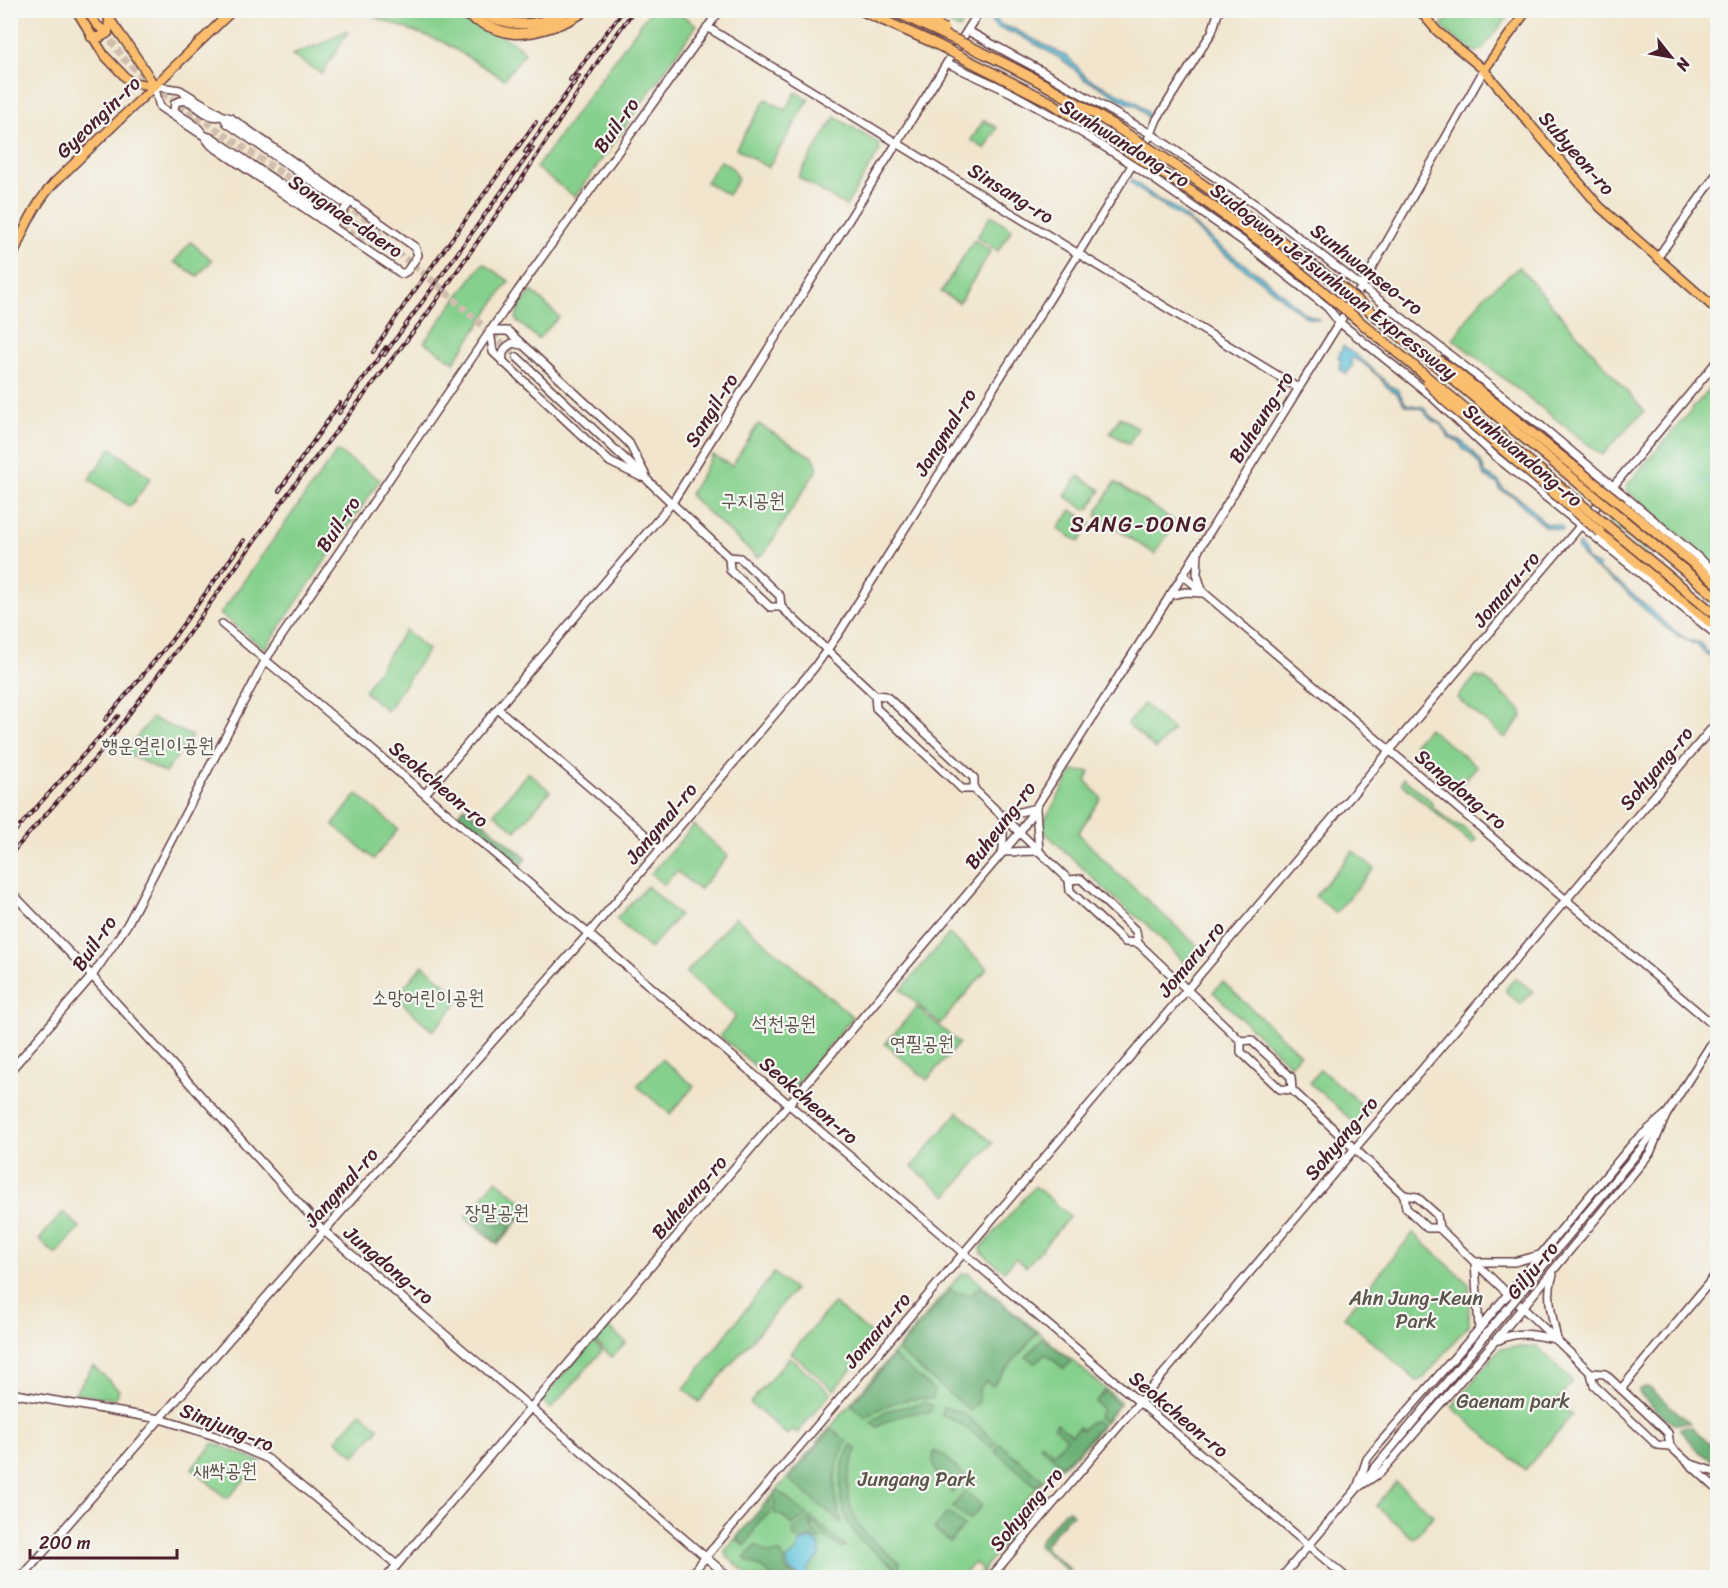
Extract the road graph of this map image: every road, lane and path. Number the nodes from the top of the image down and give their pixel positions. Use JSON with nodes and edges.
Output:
{"nodes":[{"id":1,"x":76,"y":10,"type":"edge"},
{"id":2,"x":87,"y":10,"type":"edge"},
{"id":3,"x":93,"y":10,"type":"edge"},
{"id":4,"x":104,"y":10,"type":"edge"},
{"id":5,"x":233,"y":10,"type":"edge"},
{"id":6,"x":454,"y":10,"type":"edge"},
{"id":7,"x":473,"y":10,"type":"edge"},
{"id":8,"x":561,"y":10,"type":"edge"},
{"id":9,"x":567,"y":10,"type":"edge"},
{"id":10,"x":574,"y":10,"type":"edge"},
{"id":11,"x":720,"y":10,"type":"edge"},
{"id":12,"x":860,"y":10,"type":"edge"},
{"id":13,"x":891,"y":10,"type":"edge"},
{"id":14,"x":911,"y":10,"type":"edge"},
{"id":15,"x":980,"y":10,"type":"edge"},
{"id":16,"x":1219,"y":10,"type":"edge"},
{"id":17,"x":1419,"y":10,"type":"edge"},
{"id":18,"x":1527,"y":10,"type":"edge"},
{"id":19,"x":585,"y":11,"type":"edge"},
{"id":20,"x":109,"y":19,"type":"junction"},
{"id":21,"x":548,"y":23,"type":"junction"},
{"id":22,"x":707,"y":27,"type":"junction"},
{"id":23,"x":968,"y":31,"type":"junction"},
{"id":24,"x":92,"y":37,"type":"junction"},
{"id":25,"x":969,"y":45,"type":"junction"},
{"id":26,"x":947,"y":63,"type":"junction"},
{"id":27,"x":1484,"y":70,"type":"junction"},
{"id":28,"x":154,"y":86,"type":"junction"},
{"id":29,"x":223,"y":116,"type":"junction"},
{"id":30,"x":201,"y":134,"type":"junction"},
{"id":31,"x":1151,"y":134,"type":"junction"},
{"id":32,"x":898,"y":142,"type":"junction"},
{"id":33,"x":1132,"y":164,"type":"junction"},
{"id":34,"x":1718,"y":172,"type":"edge"},
{"id":35,"x":351,"y":201,"type":"junction"},
{"id":36,"x":342,"y":202,"type":"tunnel mouth"},
{"id":37,"x":332,"y":223,"type":"junction"},
{"id":38,"x":1078,"y":254,"type":"junction"},
{"id":39,"x":1658,"y":257,"type":"junction"},
{"id":40,"x":10,"y":264,"type":"edge"},
{"id":41,"x":1362,"y":286,"type":"junction"},
{"id":42,"x":1718,"y":311,"type":"edge"},
{"id":43,"x":1339,"y":322,"type":"junction"},
{"id":44,"x":489,"y":331,"type":"junction"},
{"id":45,"x":1412,"y":344,"type":"junction"},
{"id":46,"x":524,"y":346,"type":"junction"},
{"id":47,"x":518,"y":357,"type":"tunnel mouth"},
{"id":48,"x":1405,"y":357,"type":"junction"},
{"id":49,"x":1718,"y":360,"type":"edge"},
{"id":50,"x":503,"y":363,"type":"junction"},
{"id":51,"x":1298,"y":388,"type":"junction"},
{"id":52,"x":649,"y":481,"type":"junction"},
{"id":53,"x":1613,"y":487,"type":"junction"},
{"id":54,"x":672,"y":503,"type":"junction"},
{"id":55,"x":1581,"y":525,"type":"junction"},
{"id":56,"x":1198,"y":550,"type":"junction"},
{"id":57,"x":729,"y":557,"type":"junction"},
{"id":58,"x":1718,"y":574,"type":"edge"},
{"id":59,"x":1183,"y":576,"type":"junction"},
{"id":60,"x":1718,"y":584,"type":"edge"},
{"id":61,"x":1203,"y":593,"type":"junction"},
{"id":62,"x":1170,"y":595,"type":"junction"},
{"id":63,"x":1718,"y":598,"type":"edge"},
{"id":64,"x":781,"y":607,"type":"junction"},
{"id":65,"x":1718,"y":617,"type":"edge"},
{"id":66,"x":222,"y":624,"type":"dead end"},
{"id":67,"x":1718,"y":629,"type":"edge"},
{"id":68,"x":1718,"y":636,"type":"edge"},
{"id":69,"x":827,"y":650,"type":"junction"},
{"id":70,"x":266,"y":659,"type":"junction"},
{"id":71,"x":874,"y":695,"type":"junction"},
{"id":72,"x":498,"y":709,"type":"junction"},
{"id":73,"x":1718,"y":721,"type":"edge"},
{"id":74,"x":1389,"y":751,"type":"junction"},
{"id":75,"x":974,"y":789,"type":"junction"},
{"id":76,"x":425,"y":794,"type":"junction"},
{"id":77,"x":1036,"y":808,"type":"junction"},
{"id":78,"x":1003,"y":816,"type":"junction"},
{"id":79,"x":1020,"y":832,"type":"junction"},
{"id":80,"x":662,"y":848,"type":"junction"},
{"id":81,"x":1039,"y":851,"type":"junction"},
{"id":82,"x":1003,"y":852,"type":"junction"},
{"id":83,"x":1069,"y":879,"type":"junction"},
{"id":84,"x":10,"y":891,"type":"edge"},
{"id":85,"x":1565,"y":899,"type":"junction"},
{"id":86,"x":589,"y":933,"type":"junction"},
{"id":87,"x":1138,"y":943,"type":"junction"},
{"id":88,"x":92,"y":976,"type":"junction"},
{"id":89,"x":1187,"y":990,"type":"junction"},
{"id":90,"x":1718,"y":1031,"type":"edge"},
{"id":91,"x":1241,"y":1041,"type":"junction"},
{"id":92,"x":10,"y":1071,"type":"edge"},
{"id":93,"x":1292,"y":1090,"type":"junction"},
{"id":94,"x":790,"y":1105,"type":"junction"},
{"id":95,"x":1667,"y":1113,"type":"junction"},
{"id":96,"x":1354,"y":1148,"type":"junction"},
{"id":97,"x":1404,"y":1195,"type":"junction"},
{"id":98,"x":1438,"y":1228,"type":"junction"},
{"id":99,"x":324,"y":1231,"type":"junction"},
{"id":100,"x":963,"y":1253,"type":"junction"},
{"id":101,"x":1540,"y":1255,"type":"junction"},
{"id":102,"x":1475,"y":1262,"type":"junction"},
{"id":103,"x":1556,"y":1267,"type":"junction"},
{"id":104,"x":1718,"y":1272,"type":"edge"},
{"id":105,"x":1508,"y":1293,"type":"junction"},
{"id":106,"x":1523,"y":1307,"type":"junction"},
{"id":107,"x":1479,"y":1329,"type":"junction"},
{"id":108,"x":1557,"y":1340,"type":"junction"},
{"id":109,"x":1494,"y":1342,"type":"junction"},
{"id":110,"x":1591,"y":1373,"type":"junction"},
{"id":111,"x":1621,"y":1389,"type":"junction"},
{"id":112,"x":10,"y":1393,"type":"edge"},
{"id":113,"x":1139,"y":1402,"type":"junction"},
{"id":114,"x":531,"y":1408,"type":"junction"},
{"id":115,"x":160,"y":1419,"type":"junction"},
{"id":116,"x":1670,"y":1446,"type":"junction"},
{"id":117,"x":1688,"y":1463,"type":"junction"},
{"id":118,"x":1718,"y":1473,"type":"edge"},
{"id":119,"x":1357,"y":1488,"type":"junction"},
{"id":120,"x":1718,"y":1490,"type":"edge"},
{"id":121,"x":1309,"y":1545,"type":"junction"},
{"id":122,"x":705,"y":1557,"type":"junction"},
{"id":123,"x":397,"y":1565,"type":"junction"},
{"id":124,"x":21,"y":1578,"type":"edge"},
{"id":125,"x":386,"y":1578,"type":"edge"},
{"id":126,"x":688,"y":1578,"type":"edge"},
{"id":127,"x":730,"y":1578,"type":"edge"},
{"id":128,"x":990,"y":1578,"type":"edge"},
{"id":129,"x":1281,"y":1578,"type":"edge"},
{"id":130,"x":1347,"y":1578,"type":"edge"}],
"edges":[{"from":1,"to":24,"type":"main road"},
{"from":2,"to":3,"type":"main road"},
{"from":4,"to":20,"type":"main road"},
{"from":5,"to":28,"type":"main road","name":"Gyeongin-ro"},
{"from":6,"to":21,"type":"highway"},
{"from":7,"to":21,"type":"highway"},
{"from":8,"to":21,"type":"highway"},
{"from":9,"to":21,"type":"highway"},
{"from":10,"to":21,"type":"highway"},
{"from":11,"to":22,"type":"street","name":"Buil-ro"},
{"from":12,"to":48,"type":"highway","name":"Sudogwon Je1sunhwan Expressway","bridge":true},
{"from":13,"to":25,"type":"highway","name":"Sudogwon Je1sunhwan Expressway","bridge":true},
{"from":14,"to":25,"type":"highway","bridge":true},
{"from":15,"to":23,"type":"street","name":"Sangil-ro"},
{"from":16,"to":31,"type":"street","name":"Jangmal-ro"},
{"from":17,"to":27,"type":"main road","name":"Subyeon-ro"},
{"from":18,"to":27,"type":"main road","name":"Buheung-ro"},
{"from":19,"to":21,"type":"highway"},
{"from":20,"to":24,"type":"main road"},
{"from":20,"to":28,"type":"main road"},
{"from":22,"to":32,"type":"street","name":"Sinsang-ro"},
{"from":22,"to":44,"type":"street","name":"Buil-ro"},
{"from":23,"to":26,"type":"street","name":"Sangil-ro"},
{"from":23,"to":31,"type":"street","name":"Sunhwanseo-ro"},
{"from":24,"to":28,"type":"main road"},
{"from":25,"to":45,"type":"highway","name":"Sudogwon Je1sunhwan Expressway","bridge":true},
{"from":26,"to":32,"type":"street","name":"Sangil-ro"},
{"from":26,"to":33,"type":"street","name":"Sunhwandong-ro"},
{"from":27,"to":39,"type":"main road","name":"Subyeon-ro"},
{"from":27,"to":41,"type":"street","name":"Buheung-ro"},
{"from":28,"to":29,"type":"street","name":"Songnae-daero"},
{"from":28,"to":30,"type":"street","name":"Songnae-daero"},
{"from":28,"to":40,"type":"main road","name":"Gyeongin-ro"},
{"from":29,"to":30,"type":"street"},
{"from":29,"to":35,"type":"street","name":"Songnae-daero"},
{"from":29,"to":36,"type":"street","name":"Songnae-daero"},
{"from":30,"to":37,"type":"street","name":"Songnae-daero"},
{"from":31,"to":33,"type":"street","name":"Jangmal-ro"},
{"from":31,"to":41,"type":"street","name":"Sunhwanseo-ro"},
{"from":32,"to":38,"type":"street","name":"Sinsang-ro"},
{"from":32,"to":54,"type":"street","name":"Sangil-ro"},
{"from":33,"to":38,"type":"street","name":"Jangmal-ro"},
{"from":33,"to":43,"type":"street","name":"Sunhwandong-ro"},
{"from":34,"to":39,"type":"street"},
{"from":35,"to":37,"type":"street"},
{"from":35,"to":37,"type":"street","name":"Songnae-daero"},
{"from":38,"to":51,"type":"street","name":"Sinsang-ro"},
{"from":38,"to":69,"type":"street","name":"Jangmal-ro"},
{"from":39,"to":42,"type":"main road","name":"Subyeon-ro"},
{"from":41,"to":43,"type":"street","name":"Buheung-ro"},
{"from":41,"to":53,"type":"street","name":"Sunhwanseo-ro"},
{"from":43,"to":51,"type":"street","name":"Buheung-ro"},
{"from":43,"to":55,"type":"street","name":"Sunhwandong-ro"},
{"from":44,"to":46,"type":"street"},
{"from":44,"to":50,"type":"street"},
{"from":44,"to":70,"type":"street","name":"Buil-ro"},
{"from":45,"to":60,"type":"highway","bridge":true},
{"from":45,"to":63,"type":"highway","name":"Sudogwon Je1sunhwan Expressway","bridge":true},
{"from":46,"to":50,"type":"street"},
{"from":46,"to":52,"type":"street"},
{"from":47,"to":52,"type":"street"},
{"from":48,"to":65,"type":"highway","name":"Sudogwon Je1sunhwan Expressway","bridge":true},
{"from":48,"to":67,"type":"highway","bridge":true},
{"from":49,"to":53,"type":"street","name":"Jomaru-ro"},
{"from":50,"to":52,"type":"street"},
{"from":51,"to":56,"type":"street","name":"Buheung-ro"},
{"from":52,"to":54,"type":"street"},
{"from":53,"to":55,"type":"street","name":"Jomaru-ro"},
{"from":53,"to":58,"type":"street","name":"Sunhwanseo-ro"},
{"from":54,"to":57,"type":"street"},
{"from":54,"to":72,"type":"street","name":"Sangil-ro"},
{"from":55,"to":68,"type":"street","name":"Sunhwandong-ro"},
{"from":55,"to":74,"type":"street","name":"Jomaru-ro"},
{"from":56,"to":59,"type":"street","name":"Buheung-ro"},
{"from":56,"to":61,"type":"street"},
{"from":57,"to":64,"type":"street"},
{"from":57,"to":64,"type":"street"},
{"from":59,"to":61,"type":"street","name":"Sangdong-ro"},
{"from":59,"to":62,"type":"street","name":"Buheung-ro"},
{"from":61,"to":62,"type":"street"},
{"from":61,"to":74,"type":"street","name":"Sangdong-ro"},
{"from":62,"to":77,"type":"street","name":"Buheung-ro"},
{"from":64,"to":69,"type":"street"},
{"from":66,"to":70,"type":"street","name":"Seokcheon-ro"},
{"from":69,"to":71,"type":"street"},
{"from":69,"to":80,"type":"street","name":"Jangmal-ro"},
{"from":70,"to":76,"type":"street","name":"Seokcheon-ro"},
{"from":70,"to":88,"type":"street","name":"Buil-ro"},
{"from":71,"to":75,"type":"street"},
{"from":71,"to":75,"type":"street"},
{"from":72,"to":76,"type":"street","name":"Sangil-ro"},
{"from":72,"to":80,"type":"street"},
{"from":73,"to":85,"type":"street","name":"Sohyang-ro"},
{"from":74,"to":85,"type":"street","name":"Sangdong-ro"},
{"from":74,"to":89,"type":"street","name":"Jomaru-ro"},
{"from":75,"to":78,"type":"street"},
{"from":76,"to":86,"type":"street","name":"Seokcheon-ro"},
{"from":77,"to":78,"type":"street"},
{"from":77,"to":79,"type":"street","name":"Buheung-ro"},
{"from":77,"to":81,"type":"street"},
{"from":78,"to":79,"type":"street"},
{"from":78,"to":82,"type":"street"},
{"from":79,"to":81,"type":"street"},
{"from":79,"to":82,"type":"street","name":"Buheung-ro"},
{"from":80,"to":86,"type":"street","name":"Jangmal-ro"},
{"from":81,"to":82,"type":"street"},
{"from":81,"to":83,"type":"street"},
{"from":82,"to":94,"type":"street","name":"Buheung-ro"},
{"from":83,"to":87,"type":"street"},
{"from":83,"to":87,"type":"street"},
{"from":84,"to":88,"type":"street","name":"Jungdong-ro"},
{"from":85,"to":90,"type":"street","name":"Sangdong-ro"},
{"from":85,"to":96,"type":"street","name":"Sohyang-ro"},
{"from":86,"to":94,"type":"street","name":"Seokcheon-ro"},
{"from":86,"to":99,"type":"street","name":"Jangmal-ro"},
{"from":87,"to":89,"type":"street"},
{"from":88,"to":92,"type":"street","name":"Buil-ro"},
{"from":88,"to":99,"type":"street","name":"Jungdong-ro"},
{"from":89,"to":91,"type":"street"},
{"from":89,"to":100,"type":"street","name":"Jomaru-ro"},
{"from":90,"to":95,"type":"street","name":"Gilju-ro"},
{"from":91,"to":93,"type":"street"},
{"from":91,"to":93,"type":"street"},
{"from":93,"to":96,"type":"street"},
{"from":94,"to":100,"type":"street","name":"Seokcheon-ro"},
{"from":94,"to":114,"type":"street","name":"Buheung-ro"},
{"from":95,"to":101,"type":"street","name":"Gilju-ro"},
{"from":95,"to":103,"type":"street","name":"Gilju-ro"},
{"from":95,"to":119,"type":"street","name":"Gilju-ro","bridge":true},
{"from":96,"to":97,"type":"street"},
{"from":96,"to":113,"type":"street","name":"Sohyang-ro"},
{"from":97,"to":98,"type":"street"},
{"from":97,"to":98,"type":"street"},
{"from":98,"to":102,"type":"street"},
{"from":99,"to":114,"type":"street","name":"Jungdong-ro"},
{"from":99,"to":115,"type":"street","name":"Jangmal-ro"},
{"from":100,"to":113,"type":"street","name":"Seokcheon-ro"},
{"from":100,"to":122,"type":"street","name":"Jomaru-ro"},
{"from":101,"to":102,"type":"street"},
{"from":101,"to":103,"type":"street"},
{"from":101,"to":105,"type":"street","name":"Gilju-ro"},
{"from":102,"to":105,"type":"street"},
{"from":102,"to":107,"type":"street"},
{"from":103,"to":106,"type":"street","name":"Gilju-ro"},
{"from":103,"to":108,"type":"street"},
{"from":104,"to":111,"type":"street"},
{"from":105,"to":106,"type":"street"},
{"from":105,"to":107,"type":"street","name":"Gilju-ro"},
{"from":106,"to":108,"type":"street"},
{"from":106,"to":109,"type":"street","name":"Gilju-ro"},
{"from":107,"to":109,"type":"street"},
{"from":107,"to":119,"type":"street","name":"Gilju-ro"},
{"from":108,"to":109,"type":"street"},
{"from":108,"to":110,"type":"street"},
{"from":109,"to":119,"type":"street","name":"Gilju-ro"},
{"from":110,"to":111,"type":"street"},
{"from":110,"to":116,"type":"street"},
{"from":111,"to":116,"type":"street"},
{"from":112,"to":115,"type":"street","name":"Simjung-ro"},
{"from":113,"to":121,"type":"street","name":"Seokcheon-ro"},
{"from":113,"to":128,"type":"street","name":"Sohyang-ro"},
{"from":114,"to":122,"type":"street","name":"Jungdong-ro"},
{"from":114,"to":123,"type":"street","name":"Buheung-ro"},
{"from":115,"to":123,"type":"street","name":"Simjung-ro"},
{"from":115,"to":124,"type":"street","name":"Jangmal-ro"},
{"from":116,"to":117,"type":"street"},
{"from":117,"to":118,"type":"street"},
{"from":117,"to":120,"type":"street"},
{"from":119,"to":121,"type":"street","name":"Gilju-ro"},
{"from":121,"to":129,"type":"street","name":"Gilju-ro"},
{"from":121,"to":130,"type":"street","name":"Seokcheon-ro"},
{"from":122,"to":126,"type":"street","name":"Jomaru-ro"},
{"from":122,"to":127,"type":"street","name":"Jungdong-ro"},
{"from":123,"to":125,"type":"street","name":"Buheung-ro"}]}
